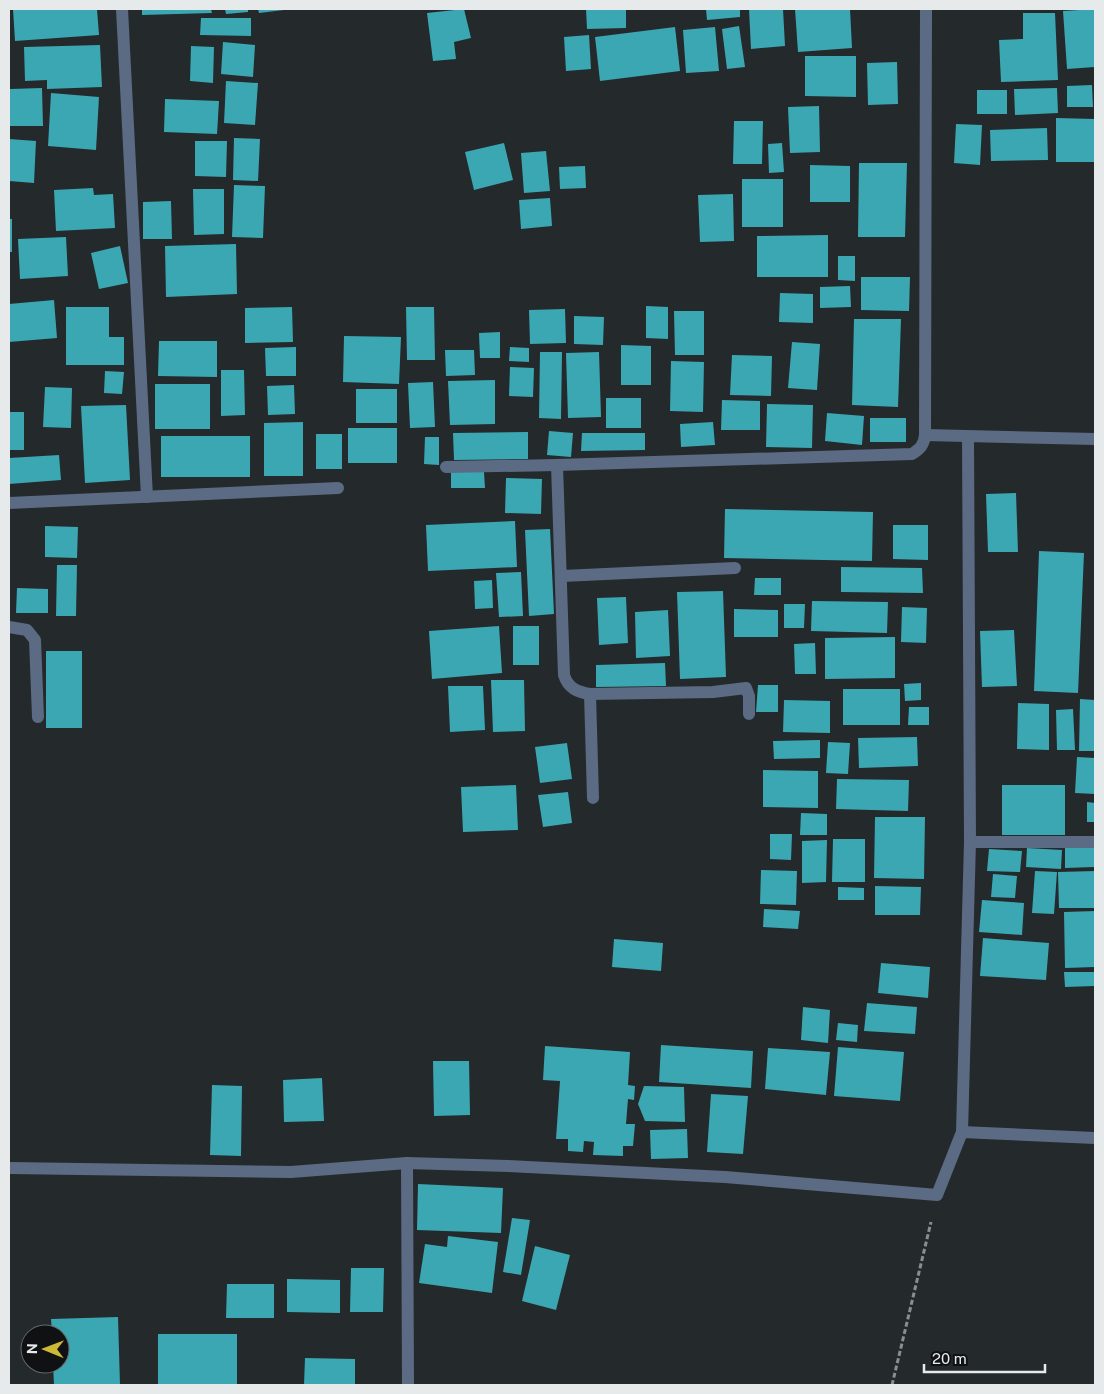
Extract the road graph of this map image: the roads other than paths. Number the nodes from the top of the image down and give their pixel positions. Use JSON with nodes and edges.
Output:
{"nodes":[{"id":1,"x":122,"y":9,"type":"edge"},
{"id":2,"x":926,"y":9,"type":"edge"},
{"id":3,"x":925,"y":435,"type":"junction"},
{"id":4,"x":968,"y":437,"type":"junction"},
{"id":5,"x":1095,"y":439,"type":"edge"},
{"id":6,"x":557,"y":466,"type":"junction"},
{"id":7,"x":446,"y":467,"type":"dead end"},
{"id":8,"x":338,"y":488,"type":"dead end"},
{"id":9,"x":148,"y":497,"type":"junction"},
{"id":10,"x":9,"y":503,"type":"edge"},
{"id":11,"x":735,"y":568,"type":"dead end"},
{"id":12,"x":562,"y":576,"type":"junction"},
{"id":13,"x":9,"y":627,"type":"edge"},
{"id":14,"x":590,"y":694,"type":"junction"},
{"id":15,"x":749,"y":714,"type":"dead end"},
{"id":16,"x":38,"y":717,"type":"dead end"},
{"id":17,"x":593,"y":798,"type":"dead end"},
{"id":18,"x":970,"y":842,"type":"junction"},
{"id":19,"x":1095,"y":842,"type":"edge"},
{"id":20,"x":962,"y":1132,"type":"junction"},
{"id":21,"x":1095,"y":1138,"type":"edge"},
{"id":22,"x":407,"y":1163,"type":"junction"},
{"id":23,"x":9,"y":1168,"type":"edge"},
{"id":24,"x":408,"y":1385,"type":"edge"}],
"edges":[{"from":1,"to":9,"type":"street"},
{"from":2,"to":3,"type":"street"},
{"from":3,"to":4,"type":"street"},
{"from":3,"to":6,"type":"street"},
{"from":4,"to":5,"type":"street"},
{"from":4,"to":18,"type":"street"},
{"from":6,"to":7,"type":"street"},
{"from":6,"to":12,"type":"street"},
{"from":8,"to":9,"type":"street"},
{"from":9,"to":10,"type":"street"},
{"from":11,"to":12,"type":"street"},
{"from":12,"to":14,"type":"street"},
{"from":13,"to":16,"type":"street"},
{"from":14,"to":15,"type":"street"},
{"from":14,"to":17,"type":"street"},
{"from":18,"to":19,"type":"street"},
{"from":18,"to":20,"type":"street"},
{"from":20,"to":21,"type":"street"},
{"from":20,"to":22,"type":"street"},
{"from":22,"to":23,"type":"street"},
{"from":22,"to":24,"type":"street"}]}
